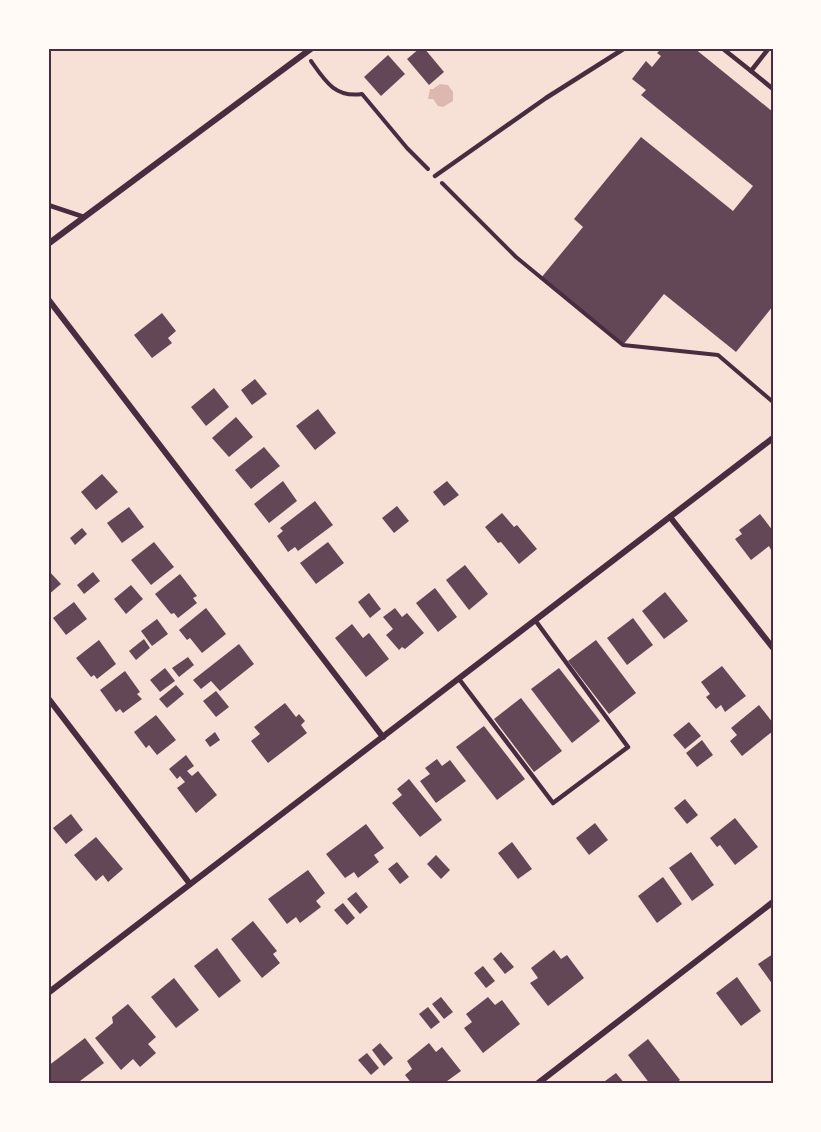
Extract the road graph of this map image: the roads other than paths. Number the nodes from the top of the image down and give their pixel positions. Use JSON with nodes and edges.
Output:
{"nodes":[{"id":1,"x":312,"y":48,"type":"edge"},
{"id":2,"x":625,"y":48,"type":"edge"},
{"id":3,"x":722,"y":48,"type":"edge"},
{"id":4,"x":769,"y":48,"type":"edge"},
{"id":5,"x":751,"y":71,"type":"junction"},
{"id":6,"x":773,"y":88,"type":"edge"},
{"id":7,"x":435,"y":176,"type":"road end"},
{"id":8,"x":48,"y":205,"type":"edge"},
{"id":9,"x":84,"y":217,"type":"junction"},
{"id":10,"x":48,"y":244,"type":"edge"},
{"id":11,"x":48,"y":299,"type":"edge"},
{"id":12,"x":773,"y":438,"type":"edge"},
{"id":13,"x":670,"y":517,"type":"junction"},
{"id":14,"x":535,"y":620,"type":"junction"},
{"id":15,"x":773,"y":648,"type":"edge"},
{"id":16,"x":459,"y":679,"type":"junction"},
{"id":17,"x":48,"y":698,"type":"edge"},
{"id":18,"x":383,"y":736,"type":"junction"},
{"id":19,"x":190,"y":884,"type":"junction"},
{"id":20,"x":773,"y":902,"type":"edge"},
{"id":21,"x":48,"y":993,"type":"edge"},
{"id":22,"x":537,"y":1084,"type":"edge"}],
"edges":[{"from":1,"to":9,"type":"street"},
{"from":2,"to":7,"type":"lane"},
{"from":3,"to":5,"type":"lane"},
{"from":4,"to":5,"type":"lane"},
{"from":5,"to":6,"type":"lane"},
{"from":8,"to":9,"type":"lane"},
{"from":9,"to":10,"type":"street"},
{"from":11,"to":18,"type":"street"},
{"from":12,"to":13,"type":"street"},
{"from":13,"to":14,"type":"street"},
{"from":13,"to":15,"type":"street"},
{"from":14,"to":16,"type":"street"},
{"from":14,"to":16,"type":"lane"},
{"from":16,"to":18,"type":"street"},
{"from":17,"to":19,"type":"street"},
{"from":18,"to":19,"type":"street"},
{"from":19,"to":21,"type":"street"},
{"from":20,"to":22,"type":"street"}]}
